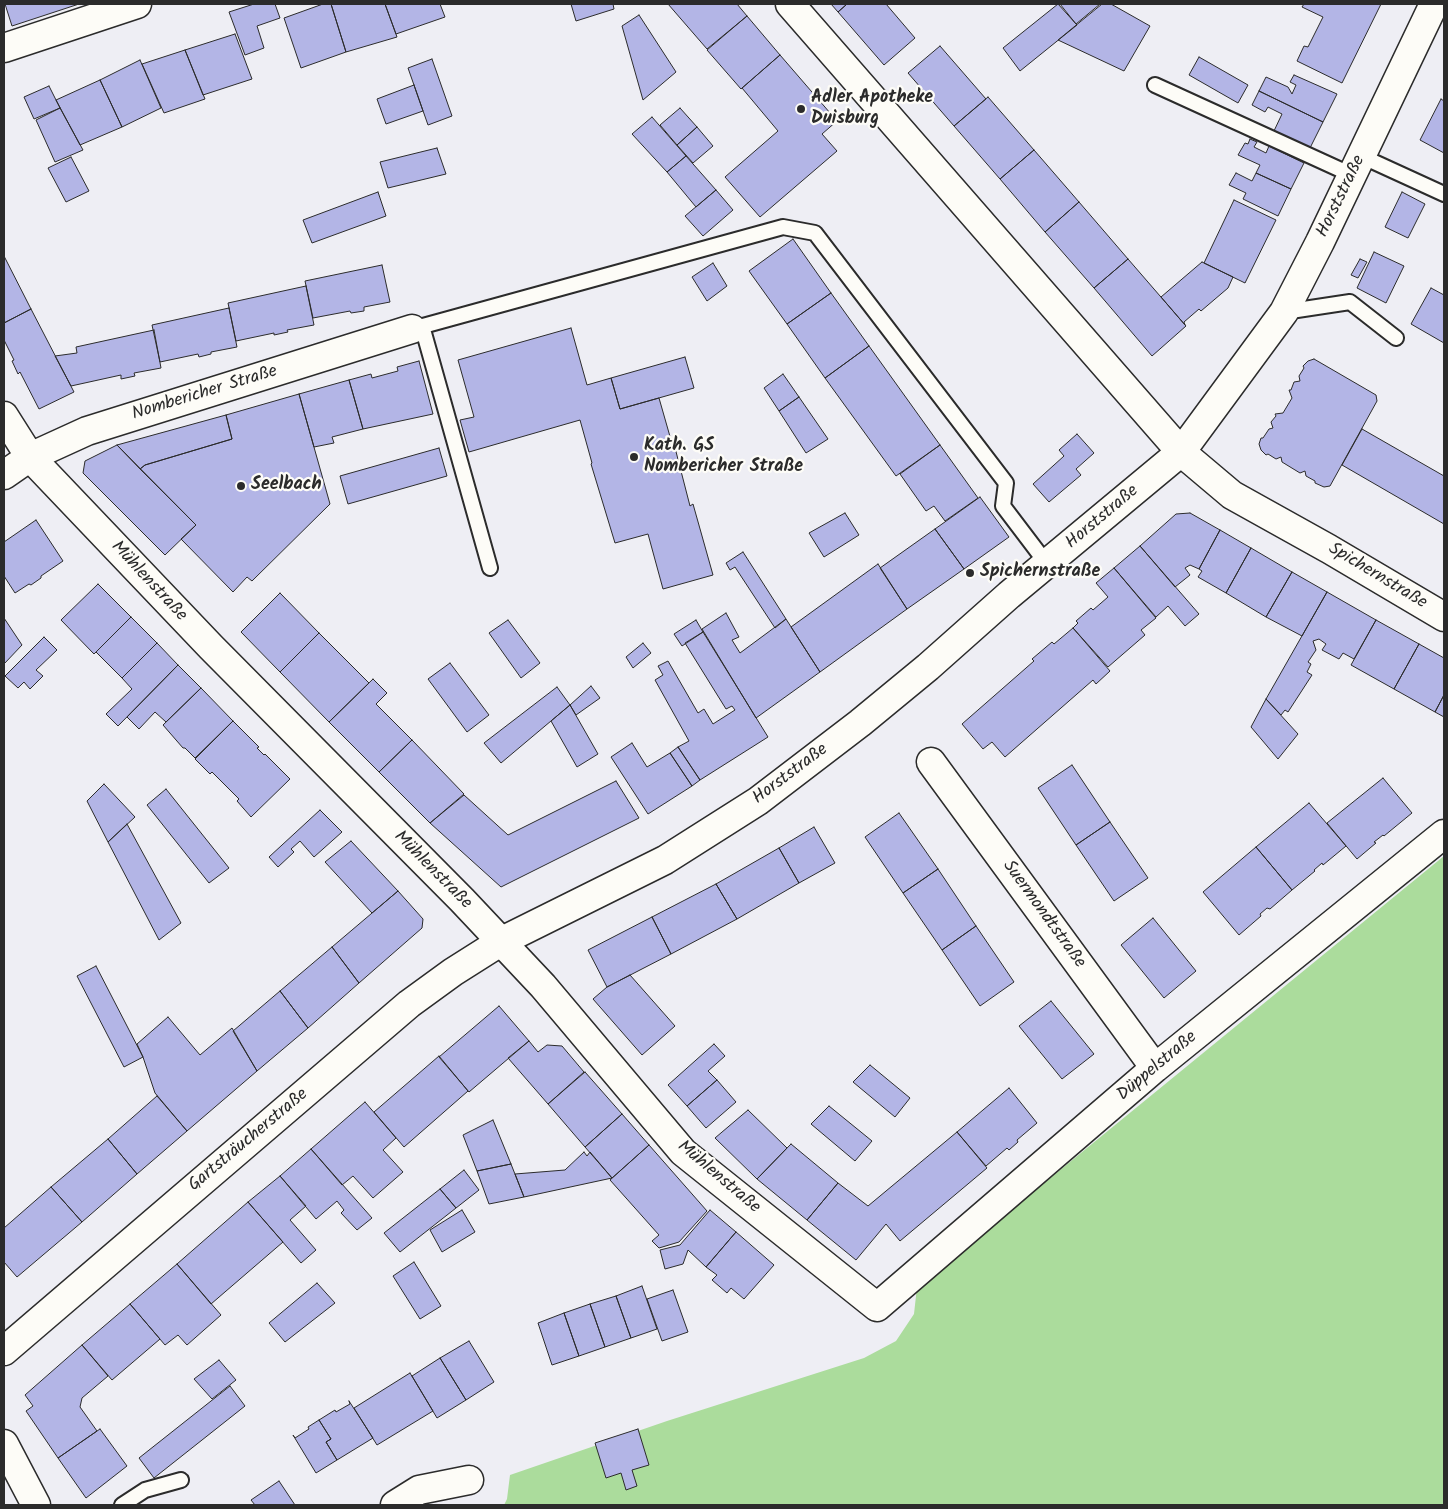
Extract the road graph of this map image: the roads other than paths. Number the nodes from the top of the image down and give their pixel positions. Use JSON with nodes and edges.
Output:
{"nodes":[{"id":1,"x":137,"y":4,"type":"edge"},
{"id":2,"x":790,"y":4,"type":"edge"},
{"id":3,"x":1436,"y":12,"type":"edge"},
{"id":4,"x":4,"y":48,"type":"edge"},
{"id":5,"x":1155,"y":85,"type":"dead end"},
{"id":6,"x":1357,"y":166,"type":"junction"},
{"id":7,"x":1444,"y":194,"type":"edge"},
{"id":8,"x":1284,"y":312,"type":"junction"},
{"id":9,"x":417,"y":328,"type":"junction"},
{"id":10,"x":1396,"y":338,"type":"dead end"},
{"id":11,"x":4,"y":416,"type":"edge"},
{"id":12,"x":1182,"y":452,"type":"junction"},
{"id":13,"x":30,"y":457,"type":"junction"},
{"id":14,"x":4,"y":475,"type":"edge"},
{"id":15,"x":1047,"y":564,"type":"junction"},
{"id":16,"x":490,"y":568,"type":"dead end"},
{"id":17,"x":1444,"y":617,"type":"edge"},
{"id":18,"x":931,"y":762,"type":"dead end"},
{"id":19,"x":1444,"y":834,"type":"edge"},
{"id":20,"x":502,"y":941,"type":"junction"},
{"id":21,"x":1155,"y":1068,"type":"junction"},
{"id":22,"x":877,"y":1307,"type":"joint"},
{"id":23,"x":4,"y":1351,"type":"edge"},
{"id":24,"x":4,"y":1444,"type":"edge"},
{"id":25,"x":181,"y":1480,"type":"dead end"},
{"id":26,"x":469,"y":1480,"type":"dead end"},
{"id":27,"x":36,"y":1505,"type":"edge"},
{"id":28,"x":122,"y":1505,"type":"edge"},
{"id":29,"x":395,"y":1505,"type":"edge"}],
"edges":[{"from":1,"to":4,"type":"street"},
{"from":2,"to":12,"type":"street","name":"Spichernstraße"},
{"from":3,"to":6,"type":"street","name":"Horststraße"},
{"from":5,"to":6,"type":"lane"},
{"from":6,"to":7,"type":"lane"},
{"from":6,"to":8,"type":"street","name":"Horststraße"},
{"from":8,"to":10,"type":"lane"},
{"from":8,"to":12,"type":"street","name":"Horststraße"},
{"from":9,"to":13,"type":"street","name":"Nombericher Straße"},
{"from":9,"to":15,"type":"lane"},
{"from":9,"to":16,"type":"lane"},
{"from":11,"to":13,"type":"street","name":"Mühlenstraße"},
{"from":12,"to":15,"type":"street","name":"Horststraße"},
{"from":12,"to":17,"type":"street","name":"Spichernstraße"},
{"from":13,"to":14,"type":"street","name":"Nombericher Straße"},
{"from":13,"to":20,"type":"street","name":"Mühlenstraße"},
{"from":15,"to":20,"type":"street","name":"Horststraße"},
{"from":18,"to":21,"type":"street","name":"Suermondtstraße"},
{"from":19,"to":21,"type":"street","name":"Düppelstraße"},
{"from":20,"to":22,"type":"street","name":"Mühlenstraße"},
{"from":20,"to":23,"type":"street","name":"Gartsträucherstraße"},
{"from":21,"to":22,"type":"street","name":"Düppelstraße"},
{"from":24,"to":27,"type":"street"},
{"from":25,"to":28,"type":"lane"},
{"from":26,"to":29,"type":"street"}]}
